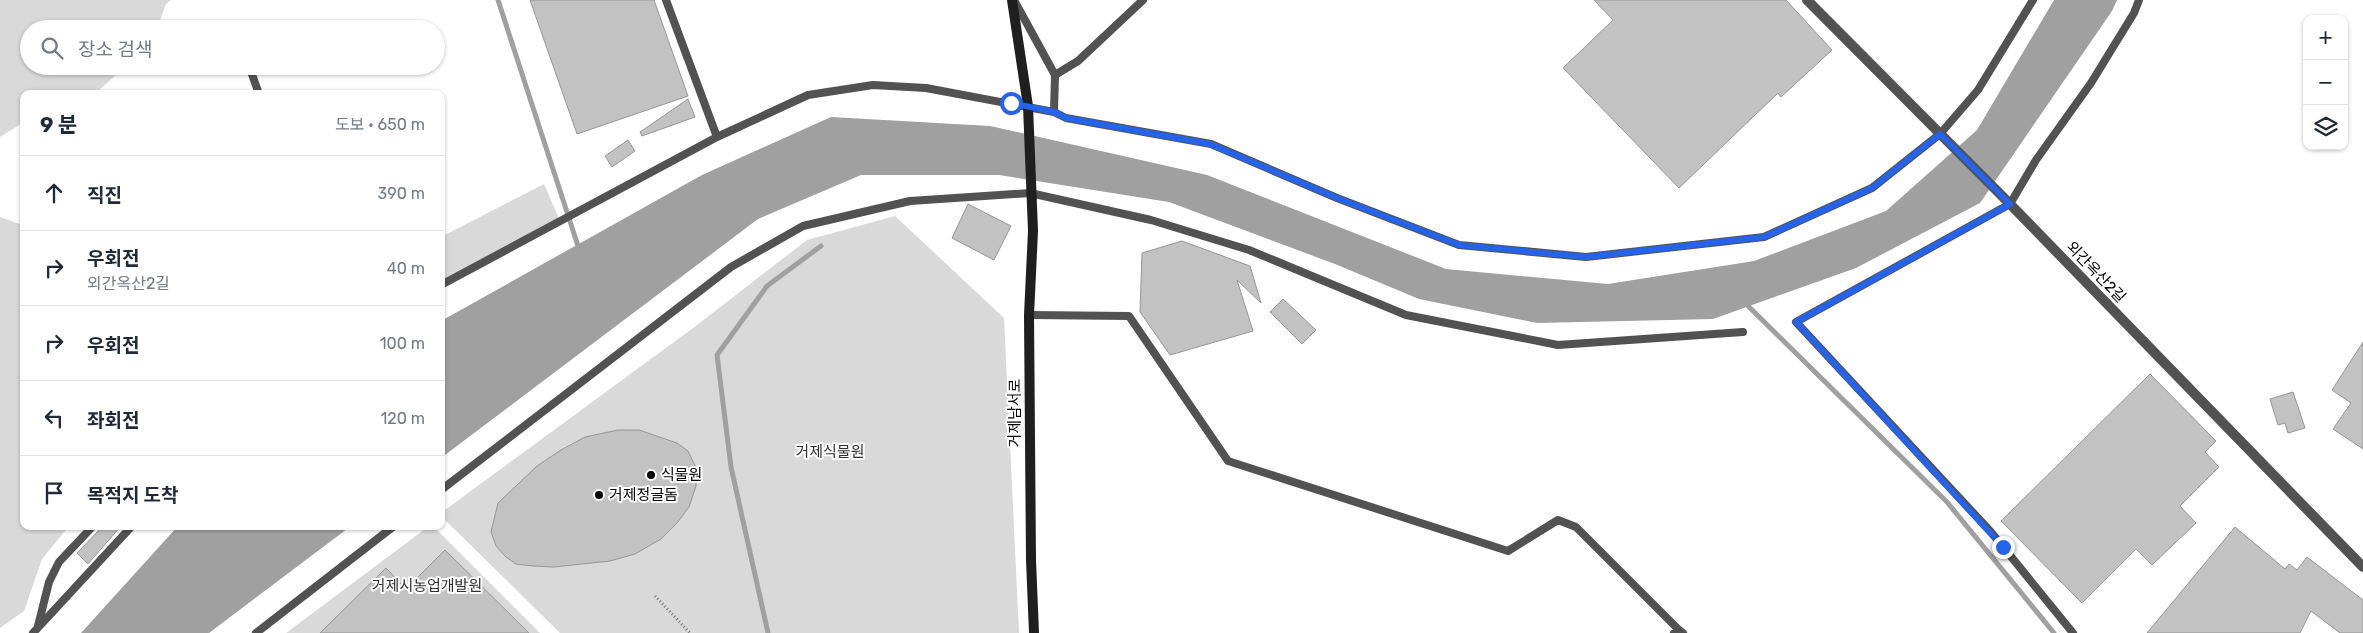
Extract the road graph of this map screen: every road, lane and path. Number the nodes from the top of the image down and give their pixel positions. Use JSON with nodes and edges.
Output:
{"nodes":[{"id":1,"x":666,"y":0,"type":"edge"},
{"id":2,"x":1013,"y":0,"type":"edge"},
{"id":3,"x":1143,"y":0,"type":"edge"},
{"id":4,"x":1807,"y":0,"type":"edge"},
{"id":5,"x":2033,"y":0,"type":"edge"},
{"id":6,"x":2138,"y":0,"type":"edge"},
{"id":7,"x":252,"y":75,"type":"edge"},
{"id":8,"x":1054,"y":75,"type":"junction"},
{"id":9,"x":258,"y":90,"type":"edge"},
{"id":10,"x":1028,"y":106,"type":"junction"},
{"id":11,"x":1054,"y":112,"type":"junction"},
{"id":12,"x":1940,"y":134,"type":"junction"},
{"id":13,"x":717,"y":137,"type":"junction"},
{"id":14,"x":1030,"y":193,"type":"junction"},
{"id":15,"x":2010,"y":204,"type":"junction"},
{"id":16,"x":445,"y":283,"type":"edge"},
{"id":17,"x":1029,"y":315,"type":"junction"},
{"id":18,"x":1742,"y":332,"type":"dead end"},
{"id":19,"x":445,"y":487,"type":"edge"},
{"id":20,"x":89,"y":530,"type":"edge"},
{"id":21,"x":128,"y":530,"type":"edge"},
{"id":22,"x":389,"y":530,"type":"edge"},
{"id":23,"x":2363,"y":566,"type":"edge"},
{"id":24,"x":655,"y":596,"type":"dead end"},
{"id":25,"x":35,"y":631,"type":"edge"},
{"id":26,"x":1678,"y":632,"type":"edge"},
{"id":27,"x":256,"y":633,"type":"edge"},
{"id":28,"x":690,"y":633,"type":"edge"},
{"id":29,"x":1034,"y":633,"type":"edge"},
{"id":30,"x":2072,"y":633,"type":"edge"}],
"edges":[{"from":1,"to":13,"type":"lane"},
{"from":2,"to":8,"type":"lane"},
{"from":2,"to":10,"type":"main road"},
{"from":3,"to":8,"type":"lane"},
{"from":4,"to":12,"type":"street","name":"외간옥산2길"},
{"from":5,"to":12,"type":"lane"},
{"from":6,"to":15,"type":"lane"},
{"from":7,"to":9,"type":"lane"},
{"from":8,"to":11,"type":"lane"},
{"from":10,"to":11,"type":"lane"},
{"from":10,"to":13,"type":"lane"},
{"from":10,"to":14,"type":"main road","name":"거제남서로"},
{"from":11,"to":12,"type":"lane"},
{"from":12,"to":15,"type":"street","name":"외간옥산2길"},
{"from":13,"to":16,"type":"lane"},
{"from":14,"to":17,"type":"main road","name":"거제남서로"},
{"from":14,"to":18,"type":"lane"},
{"from":14,"to":19,"type":"lane"},
{"from":15,"to":23,"type":"street","name":"외간옥산2길"},
{"from":15,"to":30,"type":"lane"},
{"from":17,"to":26,"type":"lane"},
{"from":17,"to":29,"type":"main road","name":"거제남서로"},
{"from":20,"to":25,"type":"lane"},
{"from":21,"to":25,"type":"lane"},
{"from":22,"to":27,"type":"lane"},
{"from":24,"to":28,"type":"path"}]}
